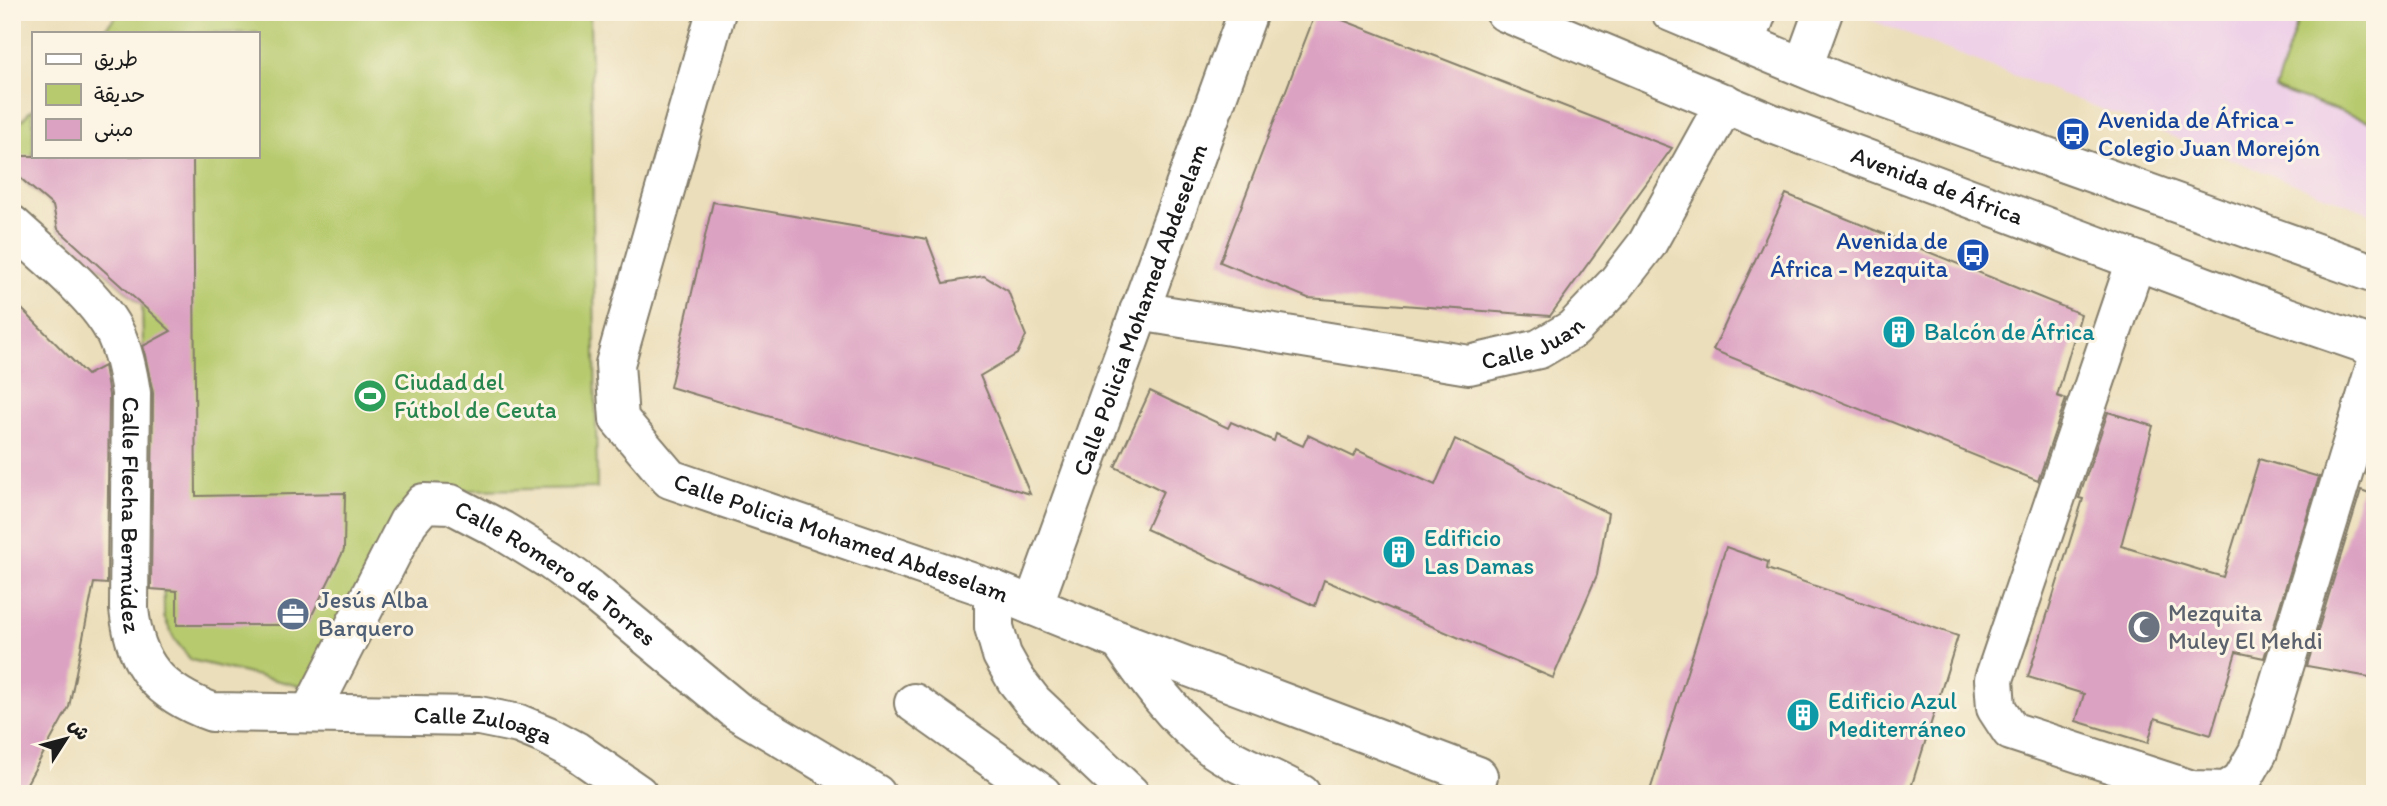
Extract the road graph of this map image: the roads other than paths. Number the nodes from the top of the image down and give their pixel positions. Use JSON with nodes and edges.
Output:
{"nodes":[{"id":1,"x":716,"y":12,"type":"edge"},
{"id":2,"x":1248,"y":12,"type":"edge"},
{"id":3,"x":1505,"y":12,"type":"edge"},
{"id":4,"x":1671,"y":12,"type":"edge"},
{"id":5,"x":1823,"y":12,"type":"edge"},
{"id":6,"x":1751,"y":27,"type":"edge"},
{"id":7,"x":1803,"y":67,"type":"junction"},
{"id":8,"x":1725,"y":103,"type":"junction"},
{"id":9,"x":12,"y":225,"type":"edge"},
{"id":10,"x":2136,"y":261,"type":"junction"},
{"id":11,"x":2375,"y":274,"type":"edge"},
{"id":12,"x":1139,"y":311,"type":"junction"},
{"id":13,"x":2375,"y":347,"type":"edge"},
{"id":14,"x":2375,"y":368,"type":"edge"},
{"id":15,"x":994,"y":590,"type":"junction"},
{"id":16,"x":1033,"y":606,"type":"junction"},
{"id":17,"x":1120,"y":641,"type":"junction"},
{"id":18,"x":914,"y":703,"type":"dead end"},
{"id":19,"x":310,"y":713,"type":"junction"},
{"id":20,"x":1478,"y":776,"type":"dead end"},
{"id":21,"x":1122,"y":791,"type":"edge"},
{"id":22,"x":638,"y":794,"type":"edge"},
{"id":23,"x":876,"y":794,"type":"edge"},
{"id":24,"x":1042,"y":794,"type":"edge"},
{"id":25,"x":1301,"y":794,"type":"edge"}],
"edges":[{"from":1,"to":15,"type":"street","name":"Calle Policia Mohamed Abdeselam"},
{"from":2,"to":12,"type":"street","name":"Calle Policía Mohamed Abdeselam"},
{"from":3,"to":8,"type":"street","name":"Avenida de África"},
{"from":4,"to":6,"type":"street"},
{"from":5,"to":7,"type":"street"},
{"from":6,"to":7,"type":"street"},
{"from":7,"to":11,"type":"street"},
{"from":8,"to":10,"type":"street","name":"Avenida de África"},
{"from":8,"to":12,"type":"street","name":"Calle Juan"},
{"from":9,"to":19,"type":"street","name":"Calle Flecha Bermúdez"},
{"from":10,"to":13,"type":"street","name":"Avenida de África"},
{"from":10,"to":14,"type":"street"},
{"from":12,"to":16,"type":"street","name":"Calle Policía Mohamed Abdeselam"},
{"from":15,"to":16,"type":"street","name":"Calle Policia Mohamed Abdeselam"},
{"from":15,"to":21,"type":"street"},
{"from":16,"to":17,"type":"street","name":"Calle Policia Mohamed Abdeselam"},
{"from":17,"to":20,"type":"street","name":"Calle Policia Mohamed Abdeselam"},
{"from":17,"to":25,"type":"street"},
{"from":18,"to":24,"type":"street"},
{"from":19,"to":22,"type":"street","name":"Calle Zuloaga"},
{"from":19,"to":23,"type":"street","name":"Calle Romero de Torres"}]}
